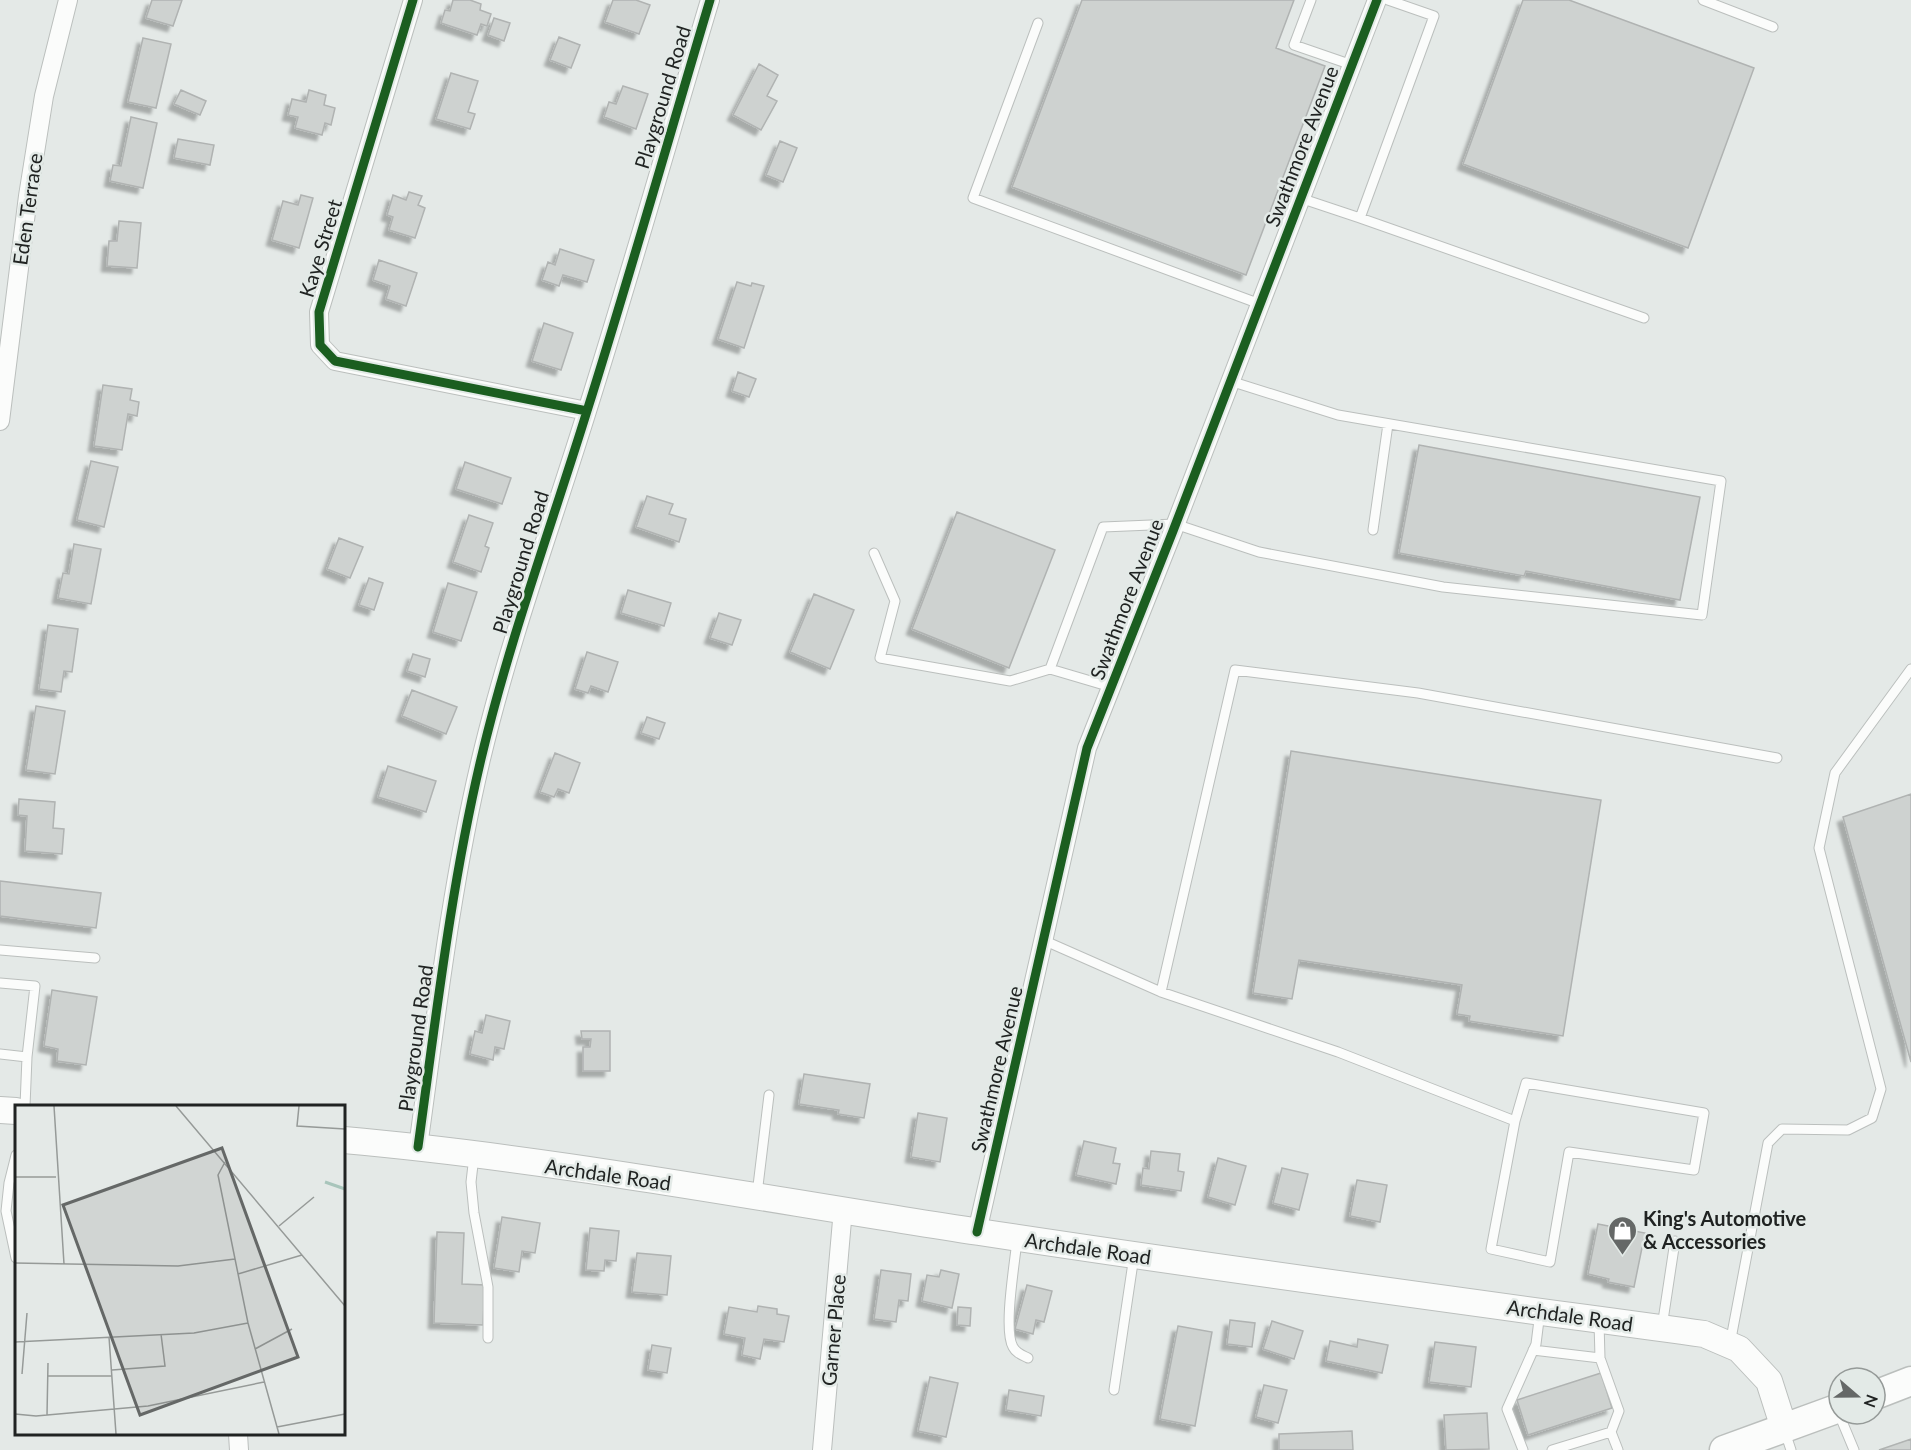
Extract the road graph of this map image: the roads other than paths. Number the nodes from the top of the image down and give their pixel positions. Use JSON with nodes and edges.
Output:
{"nodes":[{"id":1,"x":68,"y":0,"type":"edge"},
{"id":2,"x":413,"y":0,"type":"edge"},
{"id":3,"x":710,"y":0,"type":"edge"},
{"id":4,"x":1311,"y":0,"type":"edge"},
{"id":5,"x":1377,"y":0,"type":"edge"},
{"id":6,"x":1388,"y":0,"type":"edge"},
{"id":7,"x":1703,"y":0,"type":"edge"},
{"id":8,"x":1038,"y":23,"type":"dead end"},
{"id":9,"x":1773,"y":27,"type":"dead end"},
{"id":10,"x":1352,"y":65,"type":"junction"},
{"id":11,"x":1300,"y":198,"type":"junction"},
{"id":12,"x":1360,"y":218,"type":"junction"},
{"id":13,"x":1260,"y":304,"type":"junction"},
{"id":14,"x":1644,"y":318,"type":"dead end"},
{"id":15,"x":1230,"y":381,"type":"junction"},
{"id":16,"x":587,"y":411,"type":"junction"},
{"id":17,"x":0,"y":421,"type":"edge"},
{"id":18,"x":1389,"y":424,"type":"junction"},
{"id":19,"x":1175,"y":524,"type":"junction"},
{"id":20,"x":1373,"y":531,"type":"dead end"},
{"id":21,"x":874,"y":553,"type":"dead end"},
{"id":22,"x":1050,"y":669,"type":"junction"},
{"id":23,"x":1911,"y":669,"type":"edge"},
{"id":24,"x":1111,"y":687,"type":"junction"},
{"id":25,"x":1777,"y":758,"type":"dead end"},
{"id":26,"x":1043,"y":940,"type":"junction"},
{"id":27,"x":0,"y":950,"type":"edge"},
{"id":28,"x":95,"y":958,"type":"dead end"},
{"id":29,"x":0,"y":983,"type":"edge"},
{"id":30,"x":1161,"y":992,"type":"junction"},
{"id":31,"x":0,"y":1054,"type":"edge"},
{"id":32,"x":27,"y":1057,"type":"junction"},
{"id":33,"x":769,"y":1095,"type":"dead end"},
{"id":34,"x":26,"y":1105,"type":"edge"},
{"id":35,"x":0,"y":1110,"type":"edge"},
{"id":36,"x":15,"y":1111,"type":"edge"},
{"id":37,"x":1515,"y":1121,"type":"junction"},
{"id":38,"x":345,"y":1140,"type":"edge"},
{"id":39,"x":418,"y":1147,"type":"junction"},
{"id":40,"x":474,"y":1156,"type":"junction"},
{"id":41,"x":15,"y":1159,"type":"edge"},
{"id":42,"x":756,"y":1196,"type":"junction"},
{"id":43,"x":843,"y":1209,"type":"junction"},
{"id":44,"x":977,"y":1232,"type":"junction"},
{"id":45,"x":1018,"y":1238,"type":"junction"},
{"id":46,"x":1675,"y":1240,"type":"dead end"},
{"id":47,"x":15,"y":1253,"type":"edge"},
{"id":48,"x":1135,"y":1254,"type":"junction"},
{"id":49,"x":1540,"y":1311,"type":"junction"},
{"id":50,"x":1599,"y":1320,"type":"junction"},
{"id":51,"x":1661,"y":1328,"type":"junction"},
{"id":52,"x":488,"y":1338,"type":"dead end"},
{"id":53,"x":1730,"y":1346,"type":"junction"},
{"id":54,"x":1533,"y":1350,"type":"junction"},
{"id":55,"x":1028,"y":1358,"type":"dead end"},
{"id":56,"x":1600,"y":1358,"type":"junction"},
{"id":57,"x":1910,"y":1384,"type":"edge"},
{"id":58,"x":1114,"y":1390,"type":"dead end"},
{"id":59,"x":1887,"y":1391,"type":"edge"},
{"id":60,"x":1827,"y":1417,"type":"edge"},
{"id":61,"x":1844,"y":1426,"type":"edge"},
{"id":62,"x":1611,"y":1432,"type":"junction"},
{"id":63,"x":238,"y":1435,"type":"edge"},
{"id":64,"x":1788,"y":1439,"type":"edge"},
{"id":65,"x":239,"y":1450,"type":"edge"},
{"id":66,"x":822,"y":1450,"type":"edge"},
{"id":67,"x":1523,"y":1450,"type":"edge"},
{"id":68,"x":1552,"y":1450,"type":"edge"},
{"id":69,"x":1618,"y":1450,"type":"edge"},
{"id":70,"x":1724,"y":1450,"type":"edge"},
{"id":71,"x":1854,"y":1450,"type":"edge"}],
"edges":[{"from":1,"to":17,"type":"street","name":"Eden Terrace"},
{"from":2,"to":16,"type":"street","name":"Kaye Street"},
{"from":3,"to":16,"type":"street","name":"Playground Road"},
{"from":4,"to":10,"type":"lane"},
{"from":5,"to":10,"type":"street","name":"Swathmore Avenue"},
{"from":6,"to":12,"type":"lane"},
{"from":7,"to":9,"type":"lane"},
{"from":8,"to":13,"type":"lane"},
{"from":10,"to":11,"type":"street","name":"Swathmore Avenue"},
{"from":11,"to":12,"type":"lane"},
{"from":11,"to":13,"type":"street","name":"Swathmore Avenue"},
{"from":12,"to":14,"type":"lane"},
{"from":13,"to":15,"type":"street","name":"Swathmore Avenue"},
{"from":15,"to":18,"type":"lane"},
{"from":15,"to":19,"type":"street","name":"Swathmore Avenue"},
{"from":16,"to":39,"type":"street","name":"Playground Road"},
{"from":18,"to":19,"type":"lane"},
{"from":18,"to":20,"type":"lane"},
{"from":19,"to":22,"type":"lane"},
{"from":19,"to":24,"type":"street","name":"Swathmore Avenue"},
{"from":21,"to":22,"type":"lane"},
{"from":22,"to":24,"type":"lane"},
{"from":23,"to":53,"type":"lane"},
{"from":24,"to":26,"type":"street","name":"Swathmore Avenue"},
{"from":25,"to":30,"type":"lane"},
{"from":26,"to":30,"type":"lane"},
{"from":26,"to":44,"type":"street","name":"Swathmore Avenue"},
{"from":27,"to":28,"type":"lane"},
{"from":29,"to":32,"type":"lane"},
{"from":30,"to":37,"type":"lane"},
{"from":31,"to":32,"type":"lane"},
{"from":32,"to":34,"type":"lane"},
{"from":33,"to":42,"type":"lane"},
{"from":35,"to":36,"type":"main road"},
{"from":37,"to":37,"type":"lane"},
{"from":38,"to":39,"type":"main road","name":"Archdale Road"},
{"from":39,"to":40,"type":"main road","name":"Archdale Road"},
{"from":40,"to":42,"type":"main road","name":"Archdale Road"},
{"from":40,"to":52,"type":"lane"},
{"from":41,"to":47,"type":"lane"},
{"from":42,"to":43,"type":"main road","name":"Archdale Road"},
{"from":43,"to":44,"type":"main road","name":"Archdale Road"},
{"from":43,"to":66,"type":"street","name":"Garner Place"},
{"from":44,"to":45,"type":"main road","name":"Archdale Road"},
{"from":45,"to":48,"type":"main road","name":"Archdale Road"},
{"from":45,"to":55,"type":"lane"},
{"from":46,"to":51,"type":"lane"},
{"from":48,"to":49,"type":"main road","name":"Archdale Road"},
{"from":48,"to":58,"type":"lane"},
{"from":49,"to":50,"type":"main road","name":"Archdale Road"},
{"from":49,"to":54,"type":"lane"},
{"from":50,"to":51,"type":"main road","name":"Archdale Road"},
{"from":50,"to":56,"type":"lane"},
{"from":51,"to":53,"type":"main road","name":"Archdale Road"},
{"from":53,"to":64,"type":"main road","name":"Archdale Road"},
{"from":54,"to":56,"type":"lane"},
{"from":54,"to":67,"type":"lane"},
{"from":56,"to":62,"type":"lane"},
{"from":57,"to":59,"type":"main road"},
{"from":60,"to":64,"type":"main road"},
{"from":61,"to":71,"type":"lane"},
{"from":62,"to":68,"type":"lane"},
{"from":62,"to":69,"type":"lane"},
{"from":63,"to":65,"type":"street"},
{"from":64,"to":70,"type":"main road"}]}
